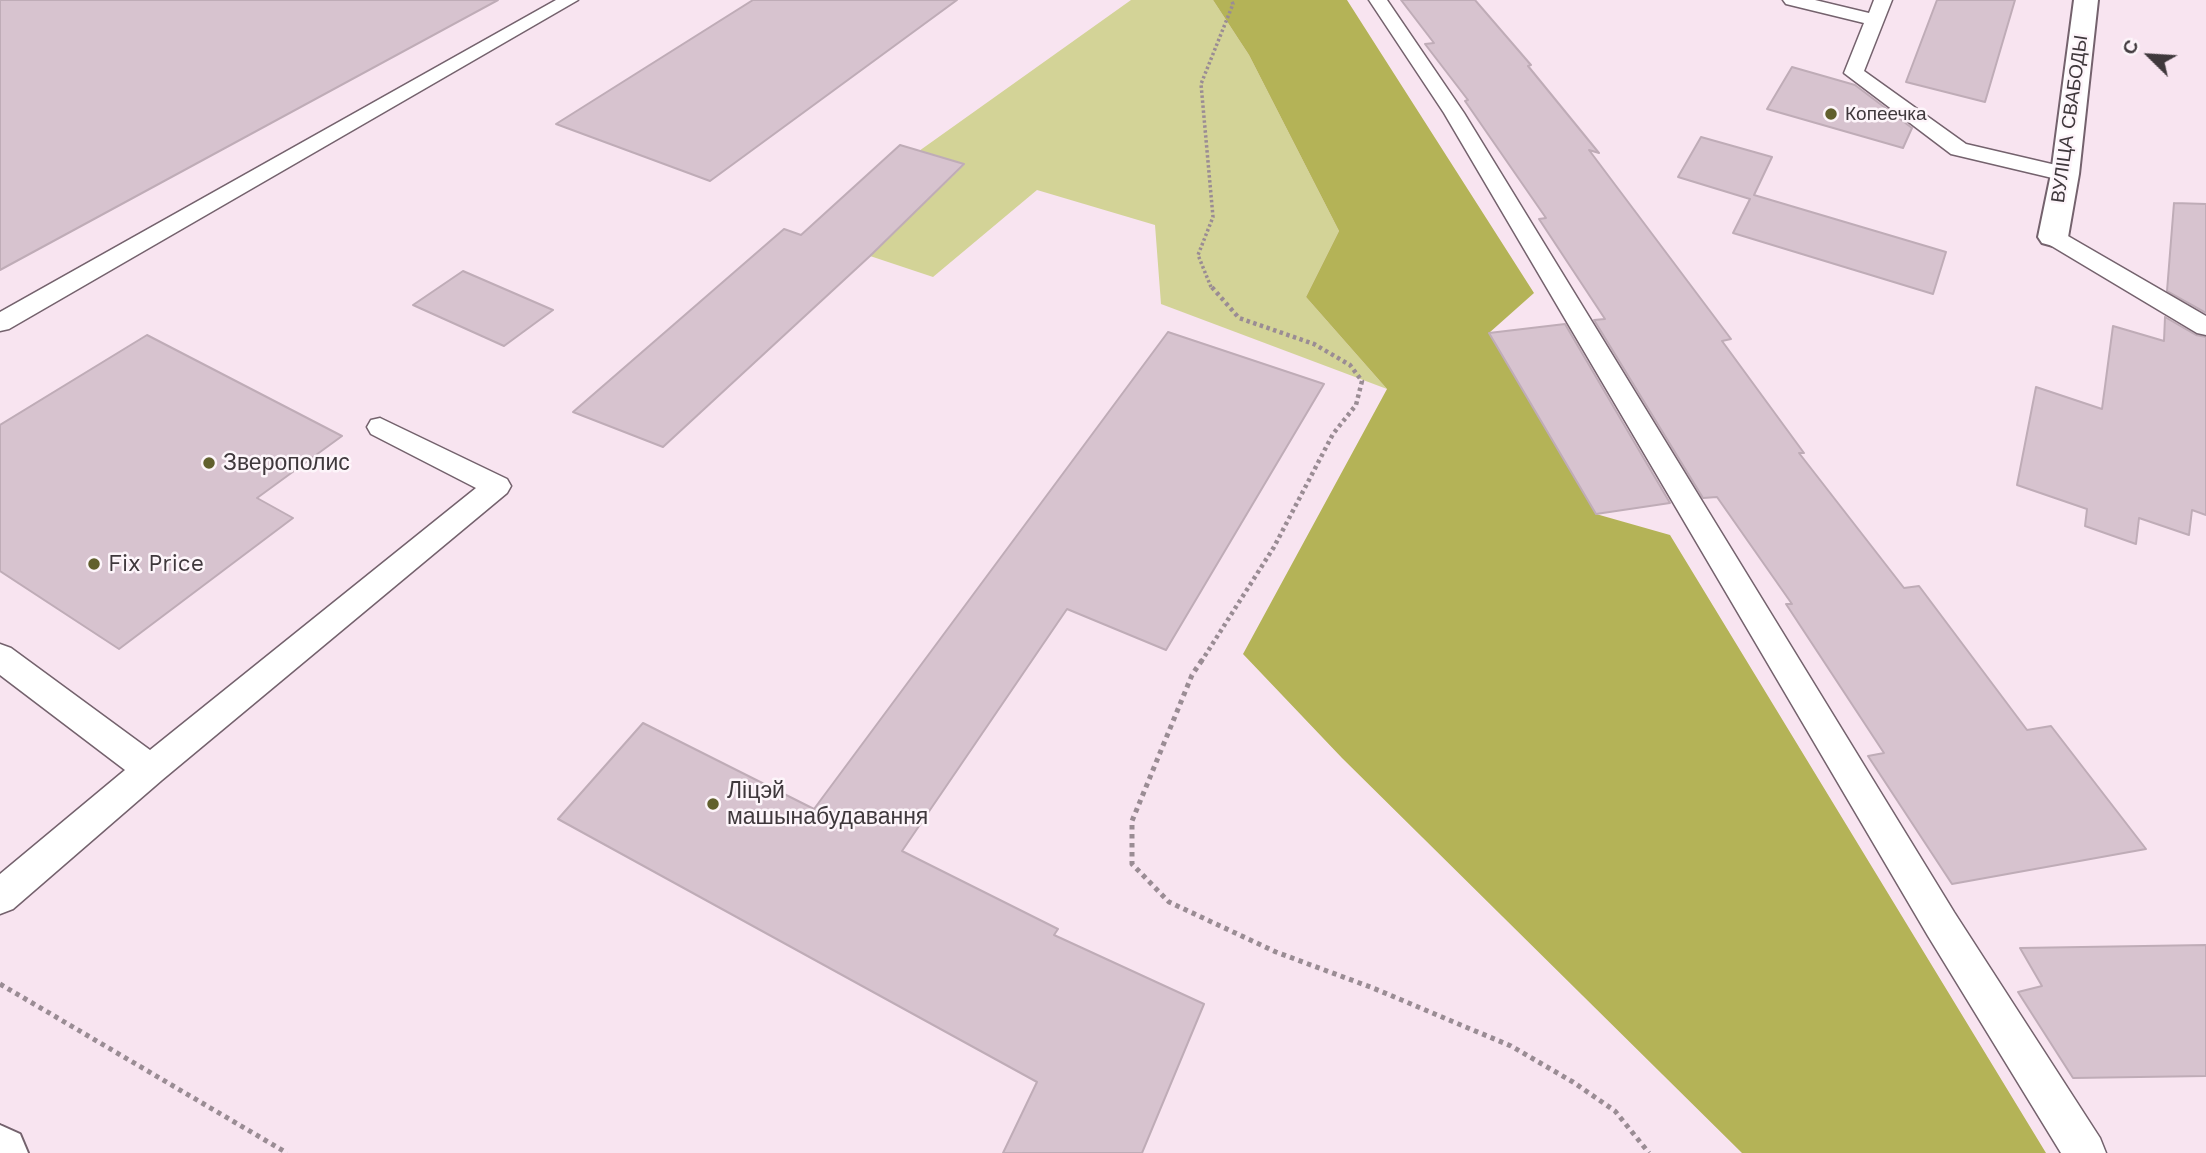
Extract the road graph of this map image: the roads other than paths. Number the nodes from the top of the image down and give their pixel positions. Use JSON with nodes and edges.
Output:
{"nodes":[{"id":1,"x":569,"y":0,"type":"edge"},
{"id":2,"x":1378,"y":0,"type":"edge"},
{"id":3,"x":1791,"y":0,"type":"edge"},
{"id":4,"x":1883,"y":0,"type":"edge"},
{"id":5,"x":2086,"y":0,"type":"edge"},
{"id":6,"x":1875,"y":20,"type":"junction"},
{"id":7,"x":2065,"y":174,"type":"junction"},
{"id":8,"x":2053,"y":237,"type":"joint"},
{"id":9,"x":0,"y":323,"type":"edge"},
{"id":10,"x":2206,"y":327,"type":"edge"},
{"id":11,"x":380,"y":427,"type":"dead end"},
{"id":12,"x":0,"y":657,"type":"edge"},
{"id":13,"x":150,"y":770,"type":"junction"},
{"id":14,"x":0,"y":897,"type":"edge"},
{"id":15,"x":2085,"y":1153,"type":"edge"}],
"edges":[{"from":1,"to":9,"type":"lane"},
{"from":2,"to":15,"type":"lane"},
{"from":3,"to":6,"type":"lane"},
{"from":4,"to":6,"type":"lane"},
{"from":5,"to":7,"type":"street","name":"ВУЛІЦА СВАБОДЫ"},
{"from":6,"to":7,"type":"lane"},
{"from":7,"to":8,"type":"street","name":"ВУЛІЦА СВАБОДЫ"},
{"from":8,"to":10,"type":"lane"},
{"from":11,"to":13,"type":"lane"},
{"from":12,"to":13,"type":"lane"},
{"from":13,"to":14,"type":"lane"}]}
